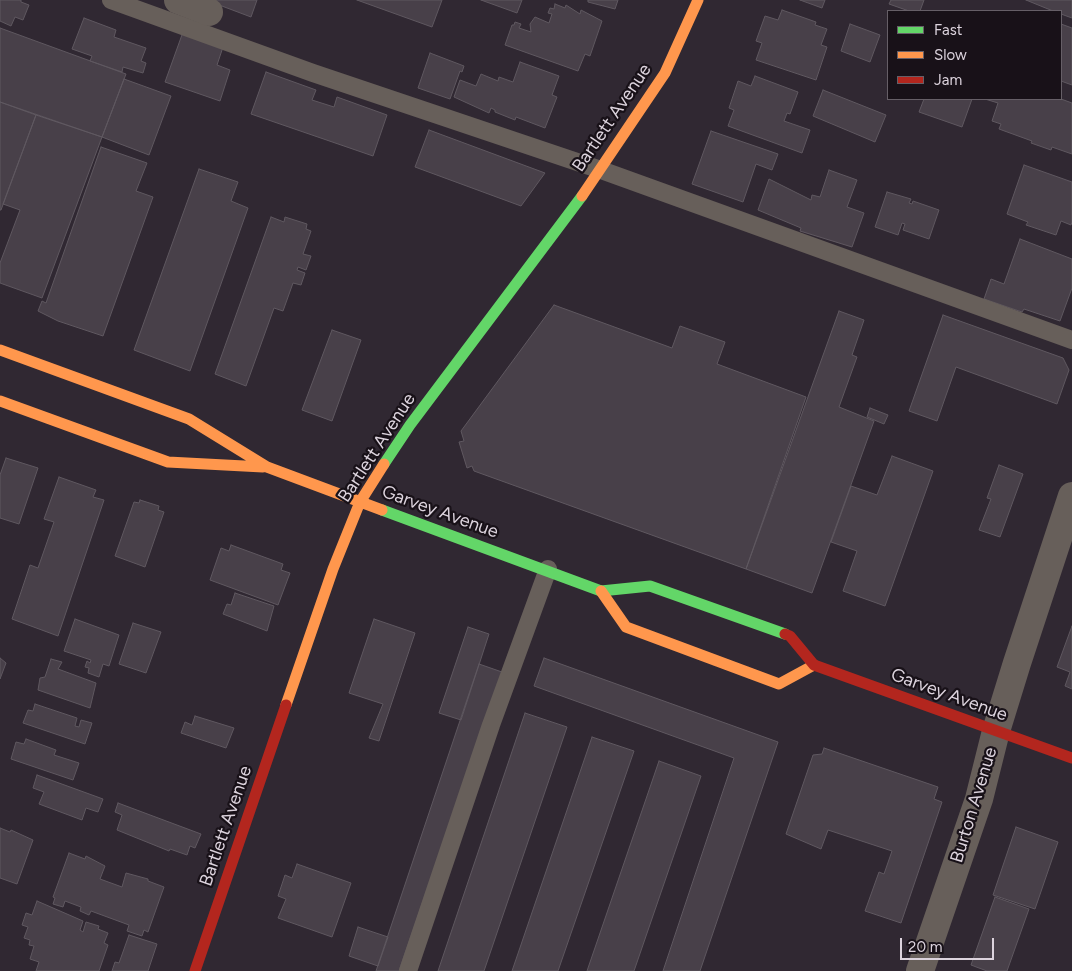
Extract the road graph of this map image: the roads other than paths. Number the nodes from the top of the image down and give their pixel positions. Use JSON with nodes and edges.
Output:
{"nodes":[{"id":1,"x":111,"y":0,"type":"edge"},
{"id":2,"x":178,"y":0,"type":"edge"},
{"id":3,"x":698,"y":0,"type":"edge"},
{"id":4,"x":209,"y":12,"type":"dead end"},
{"id":5,"x":601,"y":170,"type":"junction"},
{"id":6,"x":1072,"y":340,"type":"edge"},
{"id":7,"x":0,"y":350,"type":"edge"},
{"id":8,"x":0,"y":401,"type":"edge"},
{"id":9,"x":268,"y":467,"type":"junction"},
{"id":10,"x":1072,"y":496,"type":"edge"},
{"id":11,"x":360,"y":502,"type":"junction"},
{"id":12,"x":1064,"y":541,"type":"edge"},
{"id":13,"x":548,"y":569,"type":"junction"},
{"id":14,"x":601,"y":591,"type":"junction"},
{"id":15,"x":814,"y":665,"type":"junction"},
{"id":16,"x":996,"y":731,"type":"junction"},
{"id":17,"x":1072,"y":758,"type":"edge"},
{"id":18,"x":195,"y":971,"type":"edge"},
{"id":19,"x":408,"y":971,"type":"edge"},
{"id":20,"x":920,"y":971,"type":"edge"}],
"edges":[{"from":1,"to":5,"type":"lane"},
{"from":2,"to":4,"type":"street"},
{"from":3,"to":5,"type":"main road","name":"Bartlett Avenue"},
{"from":5,"to":6,"type":"lane"},
{"from":5,"to":11,"type":"main road","name":"Bartlett Avenue"},
{"from":7,"to":9,"type":"main road","name":"Garvey Avenue"},
{"from":8,"to":9,"type":"main road","name":"Garvey Avenue"},
{"from":9,"to":11,"type":"main road","name":"Garvey Avenue"},
{"from":10,"to":12,"type":"street","name":"Burton Avenue"},
{"from":11,"to":13,"type":"main road","name":"Garvey Avenue"},
{"from":11,"to":18,"type":"main road","name":"Bartlett Avenue"},
{"from":12,"to":16,"type":"street","name":"Burton Avenue"},
{"from":13,"to":14,"type":"main road","name":"Garvey Avenue"},
{"from":13,"to":19,"type":"lane"},
{"from":14,"to":15,"type":"main road","name":"Garvey Avenue"},
{"from":14,"to":15,"type":"main road"},
{"from":15,"to":16,"type":"main road","name":"Garvey Avenue"},
{"from":16,"to":17,"type":"main road","name":"Garvey Avenue"},
{"from":16,"to":20,"type":"street","name":"Burton Avenue"}]}
